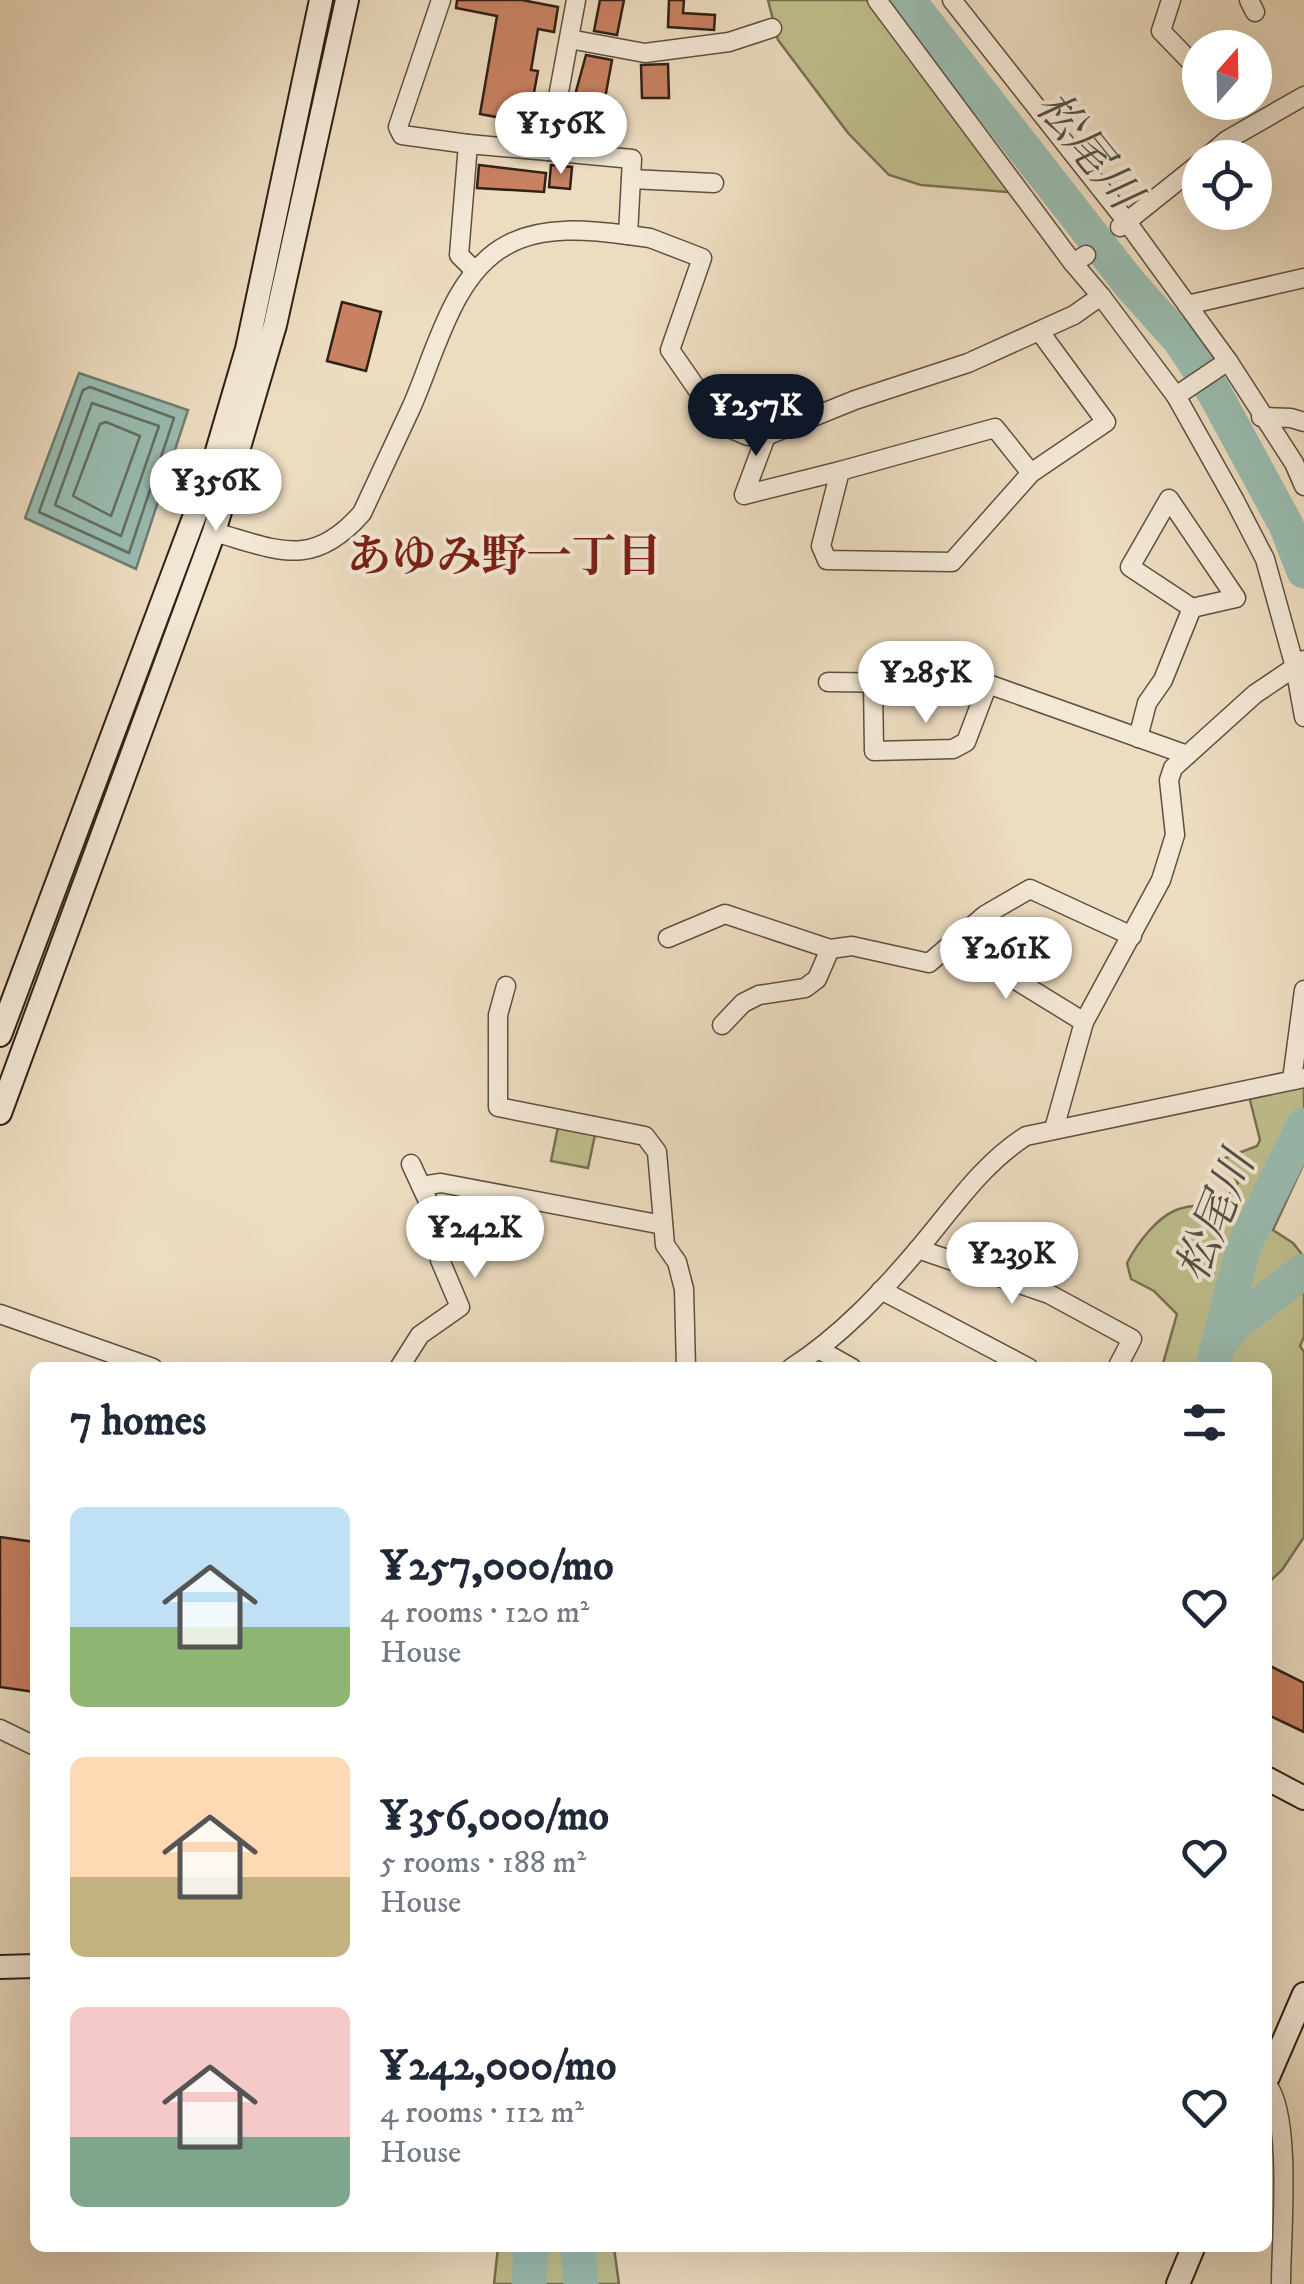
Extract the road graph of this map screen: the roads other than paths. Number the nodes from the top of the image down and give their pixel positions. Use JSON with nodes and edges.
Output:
{"nodes":[{"id":1,"x":321,"y":0,"type":"edge"},
{"id":2,"x":347,"y":0,"type":"edge"},
{"id":3,"x":441,"y":0,"type":"edge"},
{"id":4,"x":576,"y":0,"type":"edge"},
{"id":5,"x":878,"y":0,"type":"edge"},
{"id":6,"x":952,"y":0,"type":"edge"},
{"id":7,"x":1169,"y":1,"type":"edge"},
{"id":8,"x":772,"y":28,"type":"dead end"},
{"id":9,"x":568,"y":39,"type":"junction"},
{"id":10,"x":1182,"y":54,"type":"edge"},
{"id":11,"x":1304,"y":96,"type":"edge"},
{"id":12,"x":1231,"y":140,"type":"edge"},
{"id":13,"x":468,"y":144,"type":"junction"},
{"id":14,"x":548,"y":151,"type":"junction"},
{"id":15,"x":1182,"y":178,"type":"edge"},
{"id":16,"x":631,"y":179,"type":"junction"},
{"id":17,"x":714,"y":182,"type":"dead end"},
{"id":18,"x":1124,"y":225,"type":"junction"},
{"id":19,"x":628,"y":234,"type":"junction"},
{"id":20,"x":475,"y":271,"type":"junction"},
{"id":21,"x":1304,"y":278,"type":"edge"},
{"id":22,"x":1101,"y":296,"type":"junction"},
{"id":23,"x":1188,"y":305,"type":"junction"},
{"id":24,"x":1040,"y":332,"type":"junction"},
{"id":25,"x":1226,"y":362,"type":"junction"},
{"id":26,"x":1179,"y":394,"type":"junction"},
{"id":27,"x":1261,"y":418,"type":"junction"},
{"id":28,"x":1304,"y":422,"type":"edge"},
{"id":29,"x":766,"y":436,"type":"junction"},
{"id":30,"x":840,"y":471,"type":"junction"},
{"id":31,"x":1031,"y":473,"type":"junction"},
{"id":32,"x":1304,"y":486,"type":"edge"},
{"id":33,"x":214,"y":532,"type":"junction"},
{"id":34,"x":1192,"y":608,"type":"junction"},
{"id":35,"x":1300,"y":663,"type":"edge"},
{"id":36,"x":828,"y":682,"type":"dead end"},
{"id":37,"x":873,"y":682,"type":"junction"},
{"id":38,"x":988,"y":684,"type":"junction"},
{"id":39,"x":1304,"y":717,"type":"edge"},
{"id":40,"x":1138,"y":738,"type":"junction"},
{"id":41,"x":1187,"y":755,"type":"junction"},
{"id":42,"x":1132,"y":936,"type":"junction"},
{"id":43,"x":668,"y":938,"type":"dead end"},
{"id":44,"x":954,"y":942,"type":"junction"},
{"id":45,"x":830,"y":949,"type":"junction"},
{"id":46,"x":506,"y":986,"type":"dead end"},
{"id":47,"x":1304,"y":990,"type":"edge"},
{"id":48,"x":1084,"y":1022,"type":"junction"},
{"id":49,"x":722,"y":1025,"type":"dead end"},
{"id":50,"x":0,"y":1035,"type":"edge"},
{"id":51,"x":1299,"y":1079,"type":"edge"},
{"id":52,"x":0,"y":1112,"type":"edge"},
{"id":53,"x":1054,"y":1128,"type":"junction"},
{"id":54,"x":411,"y":1164,"type":"dead end"},
{"id":55,"x":421,"y":1186,"type":"junction"},
{"id":56,"x":663,"y":1226,"type":"junction"},
{"id":57,"x":918,"y":1249,"type":"junction"},
{"id":58,"x":881,"y":1290,"type":"junction"},
{"id":59,"x":0,"y":1314,"type":"edge"},
{"id":60,"x":820,"y":1350,"type":"junction"},
{"id":61,"x":136,"y":1362,"type":"edge"},
{"id":62,"x":402,"y":1362,"type":"edge"},
{"id":63,"x":686,"y":1362,"type":"edge"},
{"id":64,"x":801,"y":1362,"type":"edge"},
{"id":65,"x":841,"y":1362,"type":"edge"},
{"id":66,"x":1017,"y":1362,"type":"edge"},
{"id":67,"x":1120,"y":1362,"type":"edge"},
{"id":68,"x":0,"y":1729,"type":"edge"},
{"id":69,"x":30,"y":1744,"type":"edge"},
{"id":70,"x":1272,"y":1781,"type":"edge"},
{"id":71,"x":1304,"y":1798,"type":"edge"},
{"id":72,"x":30,"y":1966,"type":"edge"},
{"id":73,"x":0,"y":1967,"type":"edge"},
{"id":74,"x":1304,"y":1994,"type":"edge"},
{"id":75,"x":1272,"y":2068,"type":"edge"},
{"id":76,"x":1272,"y":2092,"type":"edge"},
{"id":77,"x":1192,"y":2252,"type":"edge"},
{"id":78,"x":1178,"y":2284,"type":"edge"},
{"id":79,"x":1281,"y":2284,"type":"edge"}],
"edges":[{"from":1,"to":50,"type":"street"},
{"from":2,"to":33,"type":"street"},
{"from":3,"to":13,"type":"street"},
{"from":4,"to":9,"type":"street"},
{"from":5,"to":22,"type":"street"},
{"from":6,"to":18,"type":"street"},
{"from":7,"to":10,"type":"street"},
{"from":8,"to":9,"type":"street"},
{"from":9,"to":14,"type":"street"},
{"from":11,"to":12,"type":"street"},
{"from":13,"to":14,"type":"street"},
{"from":13,"to":20,"type":"street"},
{"from":14,"to":16,"type":"street"},
{"from":15,"to":18,"type":"street"},
{"from":16,"to":17,"type":"street"},
{"from":16,"to":19,"type":"street"},
{"from":18,"to":23,"type":"street"},
{"from":19,"to":20,"type":"street"},
{"from":19,"to":29,"type":"street"},
{"from":20,"to":33,"type":"street"},
{"from":21,"to":23,"type":"street"},
{"from":22,"to":24,"type":"street"},
{"from":22,"to":26,"type":"street"},
{"from":23,"to":25,"type":"street"},
{"from":24,"to":29,"type":"street"},
{"from":24,"to":31,"type":"street"},
{"from":25,"to":26,"type":"street"},
{"from":25,"to":27,"type":"street"},
{"from":26,"to":35,"type":"street"},
{"from":27,"to":28,"type":"street"},
{"from":27,"to":32,"type":"street"},
{"from":29,"to":30,"type":"street"},
{"from":30,"to":31,"type":"street"},
{"from":30,"to":31,"type":"street"},
{"from":33,"to":52,"type":"street"},
{"from":34,"to":34,"type":"street"},
{"from":34,"to":40,"type":"street"},
{"from":35,"to":39,"type":"street"},
{"from":35,"to":41,"type":"street"},
{"from":36,"to":37,"type":"street"},
{"from":37,"to":38,"type":"street"},
{"from":37,"to":38,"type":"street"},
{"from":38,"to":40,"type":"street"},
{"from":40,"to":41,"type":"street"},
{"from":41,"to":42,"type":"street"},
{"from":42,"to":44,"type":"street"},
{"from":42,"to":48,"type":"street"},
{"from":43,"to":45,"type":"street"},
{"from":44,"to":45,"type":"street"},
{"from":44,"to":48,"type":"street"},
{"from":45,"to":49,"type":"street"},
{"from":46,"to":56,"type":"street"},
{"from":47,"to":51,"type":"street"},
{"from":48,"to":53,"type":"street"},
{"from":51,"to":53,"type":"street"},
{"from":53,"to":57,"type":"street"},
{"from":54,"to":55,"type":"street"},
{"from":55,"to":56,"type":"street"},
{"from":55,"to":62,"type":"street"},
{"from":56,"to":63,"type":"street"},
{"from":57,"to":58,"type":"street"},
{"from":57,"to":67,"type":"street"},
{"from":58,"to":60,"type":"street"},
{"from":58,"to":66,"type":"street"},
{"from":59,"to":61,"type":"street"},
{"from":60,"to":64,"type":"street"},
{"from":60,"to":65,"type":"street"},
{"from":68,"to":69,"type":"street"},
{"from":70,"to":71,"type":"street"},
{"from":72,"to":73,"type":"street"},
{"from":74,"to":75,"type":"street"},
{"from":76,"to":79,"type":"street"},
{"from":77,"to":78,"type":"street"}]}
